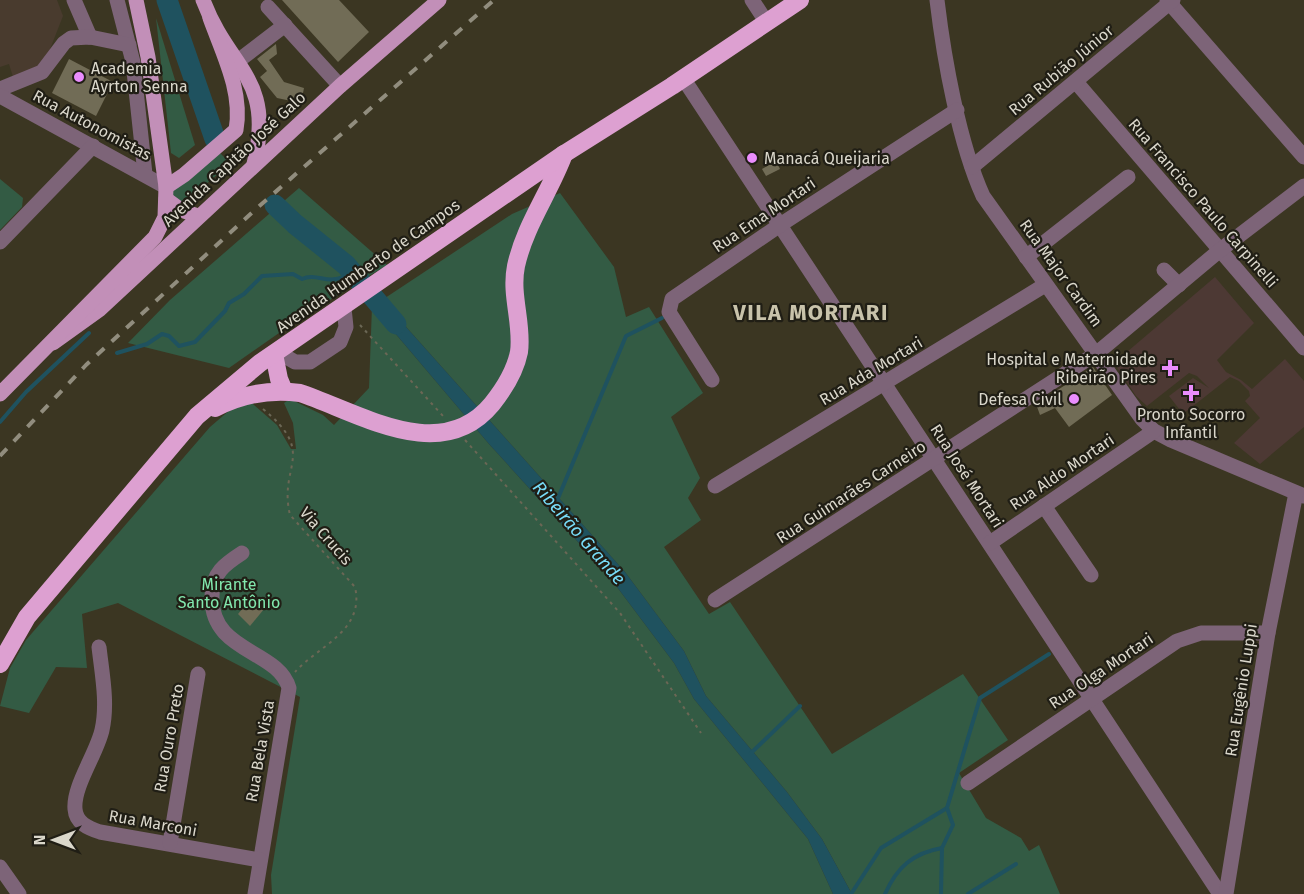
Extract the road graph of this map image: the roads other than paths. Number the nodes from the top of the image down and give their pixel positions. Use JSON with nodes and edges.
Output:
{"nodes":[{"id":1,"x":74,"y":0,"type":"edge"},
{"id":2,"x":117,"y":0,"type":"edge"},
{"id":3,"x":136,"y":0,"type":"edge"},
{"id":4,"x":203,"y":0,"type":"edge"},
{"id":5,"x":439,"y":0,"type":"edge"},
{"id":6,"x":752,"y":0,"type":"edge"},
{"id":7,"x":800,"y":0,"type":"edge"},
{"id":8,"x":937,"y":0,"type":"edge"},
{"id":9,"x":1170,"y":1,"type":"edge"},
{"id":10,"x":268,"y":7,"type":"dead end"},
{"id":11,"x":210,"y":18,"type":"junction"},
{"id":12,"x":767,"y":23,"type":"junction"},
{"id":13,"x":285,"y":25,"type":"junction"},
{"id":14,"x":90,"y":38,"type":"junction"},
{"id":15,"x":129,"y":45,"type":"junction"},
{"id":16,"x":238,"y":61,"type":"junction"},
{"id":17,"x":683,"y":78,"type":"junction"},
{"id":18,"x":1076,"y":82,"type":"junction"},
{"id":19,"x":340,"y":86,"type":"junction"},
{"id":20,"x":0,"y":89,"type":"edge"},
{"id":21,"x":0,"y":96,"type":"edge"},
{"id":22,"x":957,"y":110,"type":"junction"},
{"id":23,"x":93,"y":146,"type":"junction"},
{"id":24,"x":564,"y":154,"type":"junction"},
{"id":25,"x":1304,"y":157,"type":"edge"},
{"id":26,"x":254,"y":164,"type":"junction"},
{"id":27,"x":972,"y":167,"type":"junction"},
{"id":28,"x":146,"y":174,"type":"junction"},
{"id":29,"x":1128,"y":177,"type":"dead end"},
{"id":30,"x":165,"y":186,"type":"junction"},
{"id":31,"x":1304,"y":186,"type":"edge"},
{"id":32,"x":198,"y":216,"type":"junction"},
{"id":33,"x":780,"y":225,"type":"junction"},
{"id":34,"x":0,"y":242,"type":"edge"},
{"id":35,"x":1219,"y":251,"type":"junction"},
{"id":36,"x":1026,"y":257,"type":"junction"},
{"id":37,"x":1164,"y":270,"type":"dead end"},
{"id":38,"x":1045,"y":285,"type":"junction"},
{"id":39,"x":1179,"y":285,"type":"junction"},
{"id":40,"x":350,"y":303,"type":"junction"},
{"id":41,"x":53,"y":343,"type":"junction"},
{"id":42,"x":1304,"y":348,"type":"edge"},
{"id":43,"x":276,"y":353,"type":"junction"},
{"id":44,"x":1097,"y":353,"type":"junction"},
{"id":45,"x":712,"y":380,"type":"dead end"},
{"id":46,"x":886,"y":383,"type":"junction"},
{"id":47,"x":284,"y":391,"type":"junction"},
{"id":48,"x":0,"y":394,"type":"edge"},
{"id":49,"x":197,"y":416,"type":"junction"},
{"id":50,"x":1154,"y":431,"type":"junction"},
{"id":51,"x":935,"y":459,"type":"junction"},
{"id":52,"x":715,"y":486,"type":"dead end"},
{"id":53,"x":1300,"y":495,"type":"edge"},
{"id":54,"x":1044,"y":506,"type":"junction"},
{"id":55,"x":990,"y":543,"type":"junction"},
{"id":56,"x":242,"y":553,"type":"dead end"},
{"id":57,"x":1091,"y":575,"type":"dead end"},
{"id":58,"x":715,"y":600,"type":"dead end"},
{"id":59,"x":1268,"y":633,"type":"junction"},
{"id":60,"x":99,"y":647,"type":"dead end"},
{"id":61,"x":0,"y":664,"type":"edge"},
{"id":62,"x":198,"y":674,"type":"dead end"},
{"id":63,"x":1091,"y":698,"type":"junction"},
{"id":64,"x":968,"y":783,"type":"dead end"},
{"id":65,"x":170,"y":843,"type":"junction"},
{"id":66,"x":260,"y":860,"type":"junction"},
{"id":67,"x":0,"y":867,"type":"edge"},
{"id":68,"x":19,"y":894,"type":"edge"},
{"id":69,"x":255,"y":894,"type":"edge"},
{"id":70,"x":1220,"y":894,"type":"edge"},
{"id":71,"x":1226,"y":894,"type":"edge"}],
"edges":[{"from":1,"to":14,"type":"street"},
{"from":2,"to":15,"type":"street"},
{"from":3,"to":30,"type":"main road","name":"Avenida Capitão José Galo"},
{"from":4,"to":11,"type":"main road"},
{"from":5,"to":19,"type":"main road","name":"Avenida Capitão José Galo"},
{"from":6,"to":12,"type":"street"},
{"from":7,"to":12,"type":"highway","name":"Avenida Humberto de Campos"},
{"from":8,"to":22,"type":"street","name":"Rua Major Cardim"},
{"from":9,"to":18,"type":"street","name":"Rua Rubião Júnior"},
{"from":9,"to":25,"type":"street"},
{"from":10,"to":13,"type":"street"},
{"from":11,"to":16,"type":"main road"},
{"from":11,"to":30,"type":"main road"},
{"from":12,"to":17,"type":"highway","name":"Avenida Humberto de Campos"},
{"from":13,"to":16,"type":"street"},
{"from":13,"to":19,"type":"street"},
{"from":14,"to":15,"type":"street"},
{"from":14,"to":20,"type":"street"},
{"from":15,"to":28,"type":"street"},
{"from":16,"to":26,"type":"main road"},
{"from":17,"to":24,"type":"highway","name":"Avenida Humberto de Campos"},
{"from":17,"to":33,"type":"street","name":"Rua José Mortari"},
{"from":18,"to":27,"type":"street","name":"Rua Rubião Júnior"},
{"from":18,"to":35,"type":"street","name":"Rua Francisco Paulo Carpinelli"},
{"from":19,"to":26,"type":"main road","name":"Avenida Capitão José Galo"},
{"from":21,"to":23,"type":"street","name":"Rua Autonomistas"},
{"from":22,"to":27,"type":"street","name":"Rua Major Cardim"},
{"from":22,"to":33,"type":"street","name":"Rua Ema Mortari"},
{"from":23,"to":28,"type":"street","name":"Rua Autonomistas"},
{"from":23,"to":34,"type":"street"},
{"from":24,"to":40,"type":"highway","name":"Avenida Humberto de Campos"},
{"from":24,"to":47,"type":"highway","name":"Avenida Humberto de Campos"},
{"from":26,"to":32,"type":"main road","name":"Avenida Capitão José Galo"},
{"from":27,"to":36,"type":"street","name":"Rua Major Cardim"},
{"from":28,"to":30,"type":"street","name":"Rua Autonomistas"},
{"from":29,"to":36,"type":"street"},
{"from":30,"to":32,"type":"main road"},
{"from":30,"to":41,"type":"main road","name":"Avenida Capitão José Galo"},
{"from":31,"to":35,"type":"street","name":"Rua Guimarães Carneiro"},
{"from":32,"to":41,"type":"main road","name":"Avenida Capitão José Galo"},
{"from":33,"to":45,"type":"street","name":"Rua Ema Mortari"},
{"from":33,"to":46,"type":"street","name":"Rua José Mortari"},
{"from":35,"to":39,"type":"street","name":"Rua Guimarães Carneiro"},
{"from":35,"to":42,"type":"street","name":"Rua Francisco Paulo Carpinelli"},
{"from":36,"to":38,"type":"street","name":"Rua Major Cardim"},
{"from":37,"to":39,"type":"street"},
{"from":38,"to":44,"type":"street","name":"Rua Major Cardim"},
{"from":38,"to":46,"type":"street","name":"Rua Ada Mortari"},
{"from":39,"to":44,"type":"street","name":"Rua Guimarães Carneiro"},
{"from":40,"to":43,"type":"highway","name":"Avenida Humberto de Campos"},
{"from":40,"to":43,"type":"street"},
{"from":41,"to":48,"type":"main road","name":"Avenida Capitão José Galo"},
{"from":43,"to":47,"type":"highway"},
{"from":43,"to":49,"type":"highway","name":"Avenida Humberto de Campos"},
{"from":44,"to":50,"type":"street","name":"Rua Major Cardim"},
{"from":44,"to":51,"type":"street","name":"Rua Guimarães Carneiro"},
{"from":46,"to":51,"type":"street","name":"Rua José Mortari"},
{"from":46,"to":52,"type":"street","name":"Rua Ada Mortari"},
{"from":47,"to":49,"type":"highway","name":"Avenida Humberto de Campos"},
{"from":49,"to":61,"type":"highway","name":"Avenida Humberto de Campos"},
{"from":50,"to":53,"type":"street","name":"Rua Major Cardim"},
{"from":50,"to":54,"type":"street","name":"Rua Aldo Mortari"},
{"from":51,"to":55,"type":"street","name":"Rua José Mortari"},
{"from":51,"to":58,"type":"street","name":"Rua Guimarães Carneiro"},
{"from":53,"to":59,"type":"street","name":"Rua Eugênio Luppi"},
{"from":54,"to":55,"type":"street","name":"Rua Aldo Mortari"},
{"from":54,"to":57,"type":"street"},
{"from":55,"to":63,"type":"street","name":"Rua José Mortari"},
{"from":56,"to":66,"type":"street","name":"Rua Bela Vista"},
{"from":59,"to":63,"type":"street","name":"Rua Olga Mortari"},
{"from":59,"to":71,"type":"street","name":"Rua Eugênio Luppi"},
{"from":60,"to":65,"type":"street","name":"Rua Marconi"},
{"from":62,"to":65,"type":"street","name":"Rua Ouro Preto"},
{"from":63,"to":64,"type":"street","name":"Rua Olga Mortari"},
{"from":63,"to":70,"type":"street","name":"Rua José Mortari"},
{"from":65,"to":66,"type":"street","name":"Rua Marconi"},
{"from":66,"to":69,"type":"street","name":"Rua Bela Vista"},
{"from":67,"to":68,"type":"street"}]}
